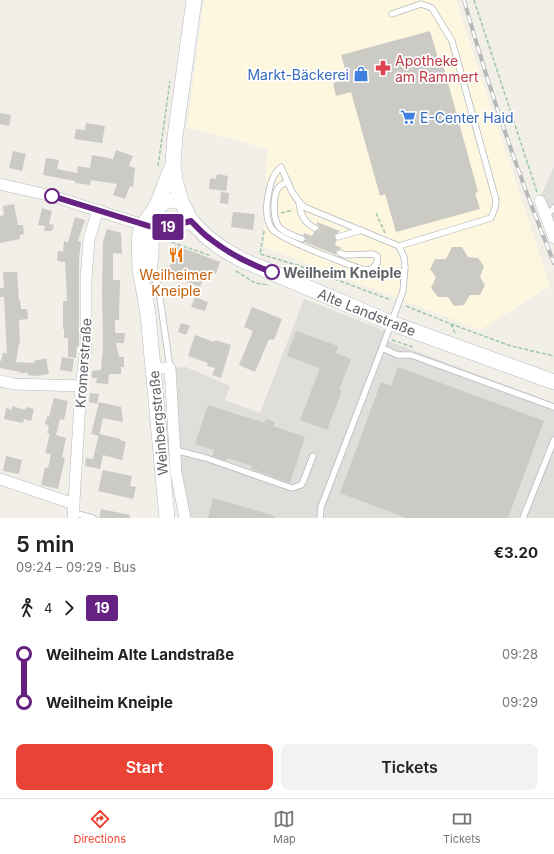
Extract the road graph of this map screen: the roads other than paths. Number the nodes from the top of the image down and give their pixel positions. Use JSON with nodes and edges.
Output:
{"nodes":[{"id":1,"x":194,"y":0,"type":"edge"},
{"id":2,"x":392,"y":14,"type":"dead end"},
{"id":3,"x":173,"y":164,"type":"junction"},
{"id":4,"x":288,"y":182,"type":"junction"},
{"id":5,"x":0,"y":184,"type":"edge"},
{"id":6,"x":181,"y":201,"type":"junction"},
{"id":7,"x":540,"y":201,"type":"road end"},
{"id":8,"x":299,"y":202,"type":"junction"},
{"id":9,"x":554,"y":208,"type":"edge"},
{"id":10,"x":98,"y":210,"type":"junction"},
{"id":11,"x":154,"y":210,"type":"junction"},
{"id":12,"x":550,"y":216,"type":"edge"},
{"id":13,"x":191,"y":221,"type":"junction"},
{"id":14,"x":143,"y":225,"type":"junction"},
{"id":15,"x":162,"y":228,"type":"junction"},
{"id":16,"x":315,"y":228,"type":"dead end"},
{"id":17,"x":362,"y":230,"type":"junction"},
{"id":18,"x":338,"y":237,"type":"dead end"},
{"id":19,"x":554,"y":238,"type":"edge"},
{"id":20,"x":302,"y":239,"type":"dead end"},
{"id":21,"x":151,"y":241,"type":"junction"},
{"id":22,"x":399,"y":246,"type":"junction"},
{"id":23,"x":340,"y":253,"type":"dead end"},
{"id":24,"x":149,"y":272,"type":"junction"},
{"id":25,"x":148,"y":314,"type":"junction"},
{"id":26,"x":390,"y":327,"type":"junction"},
{"id":27,"x":382,"y":348,"type":"junction"},
{"id":28,"x":152,"y":368,"type":"junction"},
{"id":29,"x":170,"y":368,"type":"junction"},
{"id":30,"x":0,"y":381,"type":"edge"},
{"id":31,"x":554,"y":382,"type":"edge"},
{"id":32,"x":81,"y":386,"type":"junction"},
{"id":33,"x":554,"y":407,"type":"edge"},
{"id":34,"x":554,"y":440,"type":"edge"},
{"id":35,"x":175,"y":450,"type":"junction"},
{"id":36,"x":312,"y":456,"type":"dead end"},
{"id":37,"x":0,"y":479,"type":"edge"},
{"id":38,"x":74,"y":512,"type":"edge"},
{"id":39,"x":93,"y":518,"type":"edge"},
{"id":40,"x":167,"y":518,"type":"edge"},
{"id":41,"x":185,"y":518,"type":"edge"},
{"id":42,"x":320,"y":518,"type":"edge"},
{"id":43,"x":523,"y":518,"type":"edge"}],
"edges":[{"from":1,"to":3,"type":"street"},
{"from":2,"to":22,"type":"lane"},
{"from":3,"to":6,"type":"street","name":"Alte Landstraße"},
{"from":3,"to":11,"type":"street"},
{"from":4,"to":8,"type":"lane"},
{"from":4,"to":20,"type":"lane"},
{"from":4,"to":23,"type":"lane"},
{"from":5,"to":10,"type":"street"},
{"from":6,"to":11,"type":"street"},
{"from":6,"to":13,"type":"street","name":"Alte Landstraße"},
{"from":7,"to":12,"type":"street"},
{"from":8,"to":16,"type":"lane"},
{"from":8,"to":17,"type":"lane"},
{"from":9,"to":12,"type":"lane"},
{"from":10,"to":14,"type":"street"},
{"from":10,"to":32,"type":"street","name":"Kromerstraße"},
{"from":11,"to":14,"type":"street"},
{"from":12,"to":19,"type":"street"},
{"from":13,"to":15,"type":"street"},
{"from":13,"to":26,"type":"street","name":"Alte Landstraße"},
{"from":14,"to":15,"type":"street"},
{"from":14,"to":21,"type":"street"},
{"from":14,"to":25,"type":"street"},
{"from":15,"to":21,"type":"street"},
{"from":17,"to":18,"type":"lane"},
{"from":17,"to":22,"type":"lane"},
{"from":21,"to":24,"type":"street"},
{"from":22,"to":26,"type":"lane"},
{"from":24,"to":25,"type":"street"},
{"from":24,"to":29,"type":"lane"},
{"from":25,"to":28,"type":"street","name":"Weinbergstraße"},
{"from":26,"to":27,"type":"lane","name":"Alte Landstraße"},
{"from":26,"to":31,"type":"street","name":"Alte Landstraße"},
{"from":27,"to":33,"type":"lane","name":"Alte Landstraße"},
{"from":27,"to":42,"type":"lane","name":"Alte Landstraße"},
{"from":28,"to":29,"type":"street"},
{"from":28,"to":40,"type":"street","name":"Weinbergstraße"},
{"from":29,"to":35,"type":"street"},
{"from":30,"to":32,"type":"street"},
{"from":32,"to":38,"type":"street","name":"Kromerstraße"},
{"from":34,"to":43,"type":"lane"},
{"from":35,"to":36,"type":"lane"},
{"from":35,"to":41,"type":"street"},
{"from":37,"to":38,"type":"street"},
{"from":38,"to":39,"type":"lane"}]}
